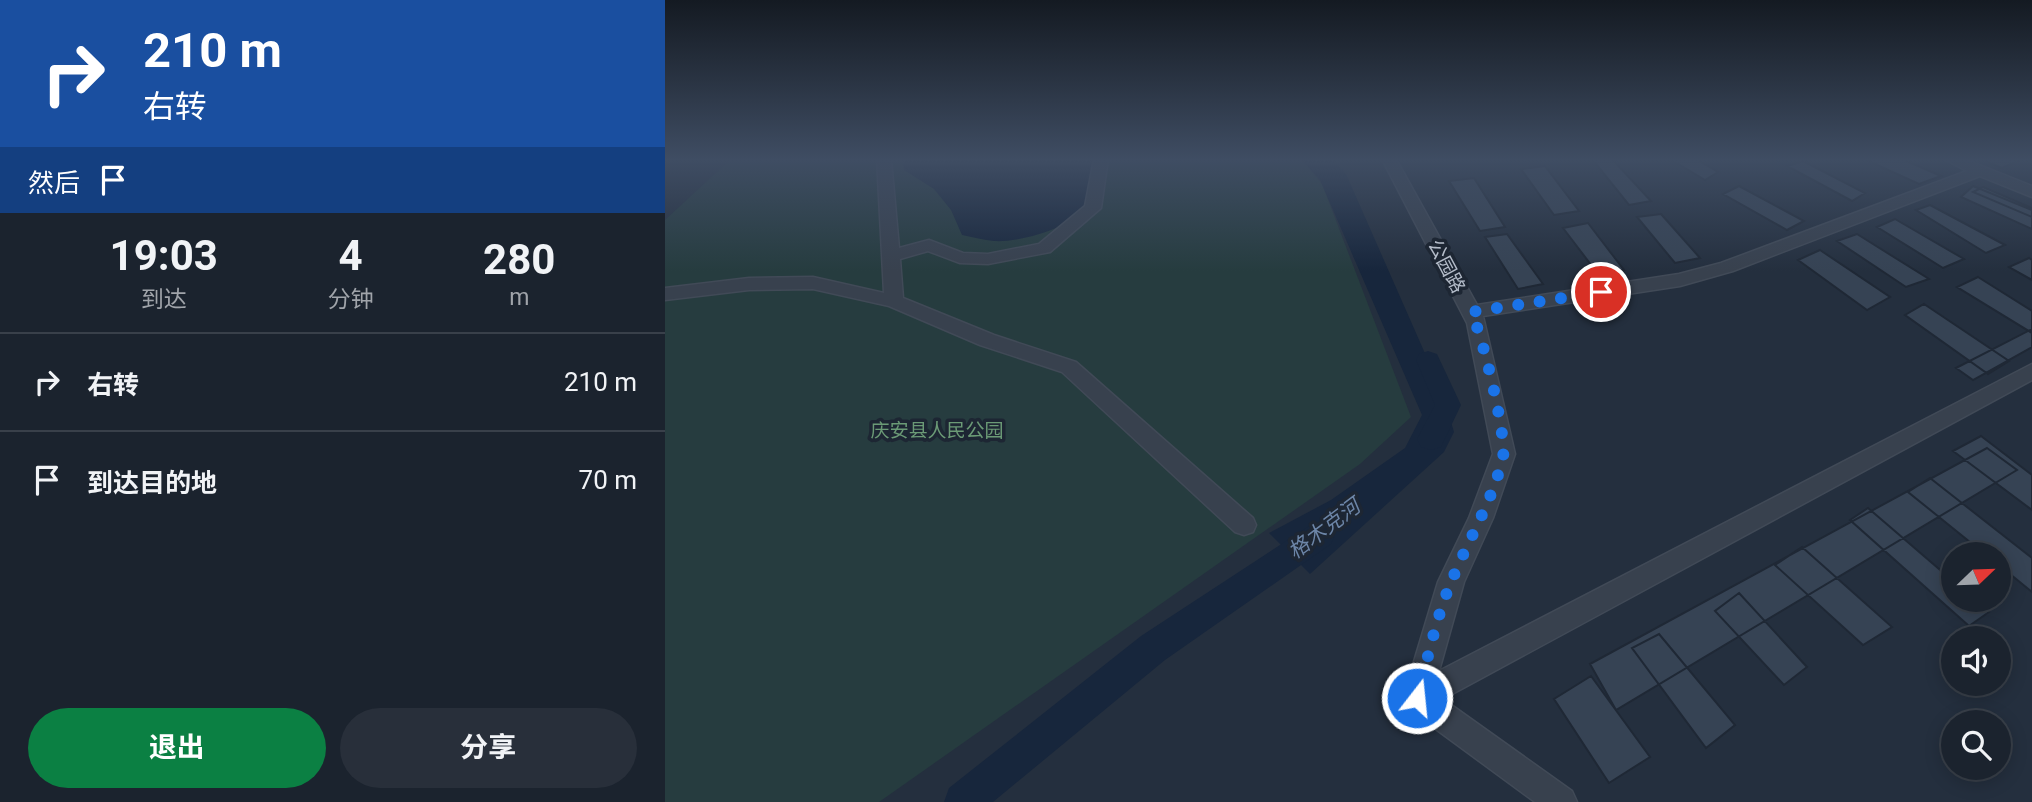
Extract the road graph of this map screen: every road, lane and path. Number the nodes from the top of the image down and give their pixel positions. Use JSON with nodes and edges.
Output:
{"nodes":[{"id":1,"x":887,"y":196,"type":"edge"},
{"id":2,"x":1095,"y":196,"type":"edge"},
{"id":3,"x":1409,"y":196,"type":"edge"},
{"id":4,"x":1913,"y":196,"type":"edge"},
{"id":5,"x":891,"y":256,"type":"junction"},
{"id":6,"x":665,"y":294,"type":"edge"},
{"id":7,"x":894,"y":301,"type":"junction"},
{"id":8,"x":1471,"y":312,"type":"junction"},
{"id":9,"x":2032,"y":372,"type":"edge"},
{"id":10,"x":1244,"y":525,"type":"dead end"},
{"id":11,"x":1417,"y":698,"type":"junction"},
{"id":12,"x":1561,"y":802,"type":"edge"}],
"edges":[{"from":1,"to":5,"type":"street"},
{"from":2,"to":5,"type":"street"},
{"from":3,"to":8,"type":"street","name":"公园路"},
{"from":4,"to":8,"type":"street"},
{"from":5,"to":7,"type":"street"},
{"from":6,"to":7,"type":"street"},
{"from":7,"to":10,"type":"street"},
{"from":8,"to":11,"type":"street","name":"公园路"},
{"from":9,"to":11,"type":"street"},
{"from":11,"to":12,"type":"street"}]}
